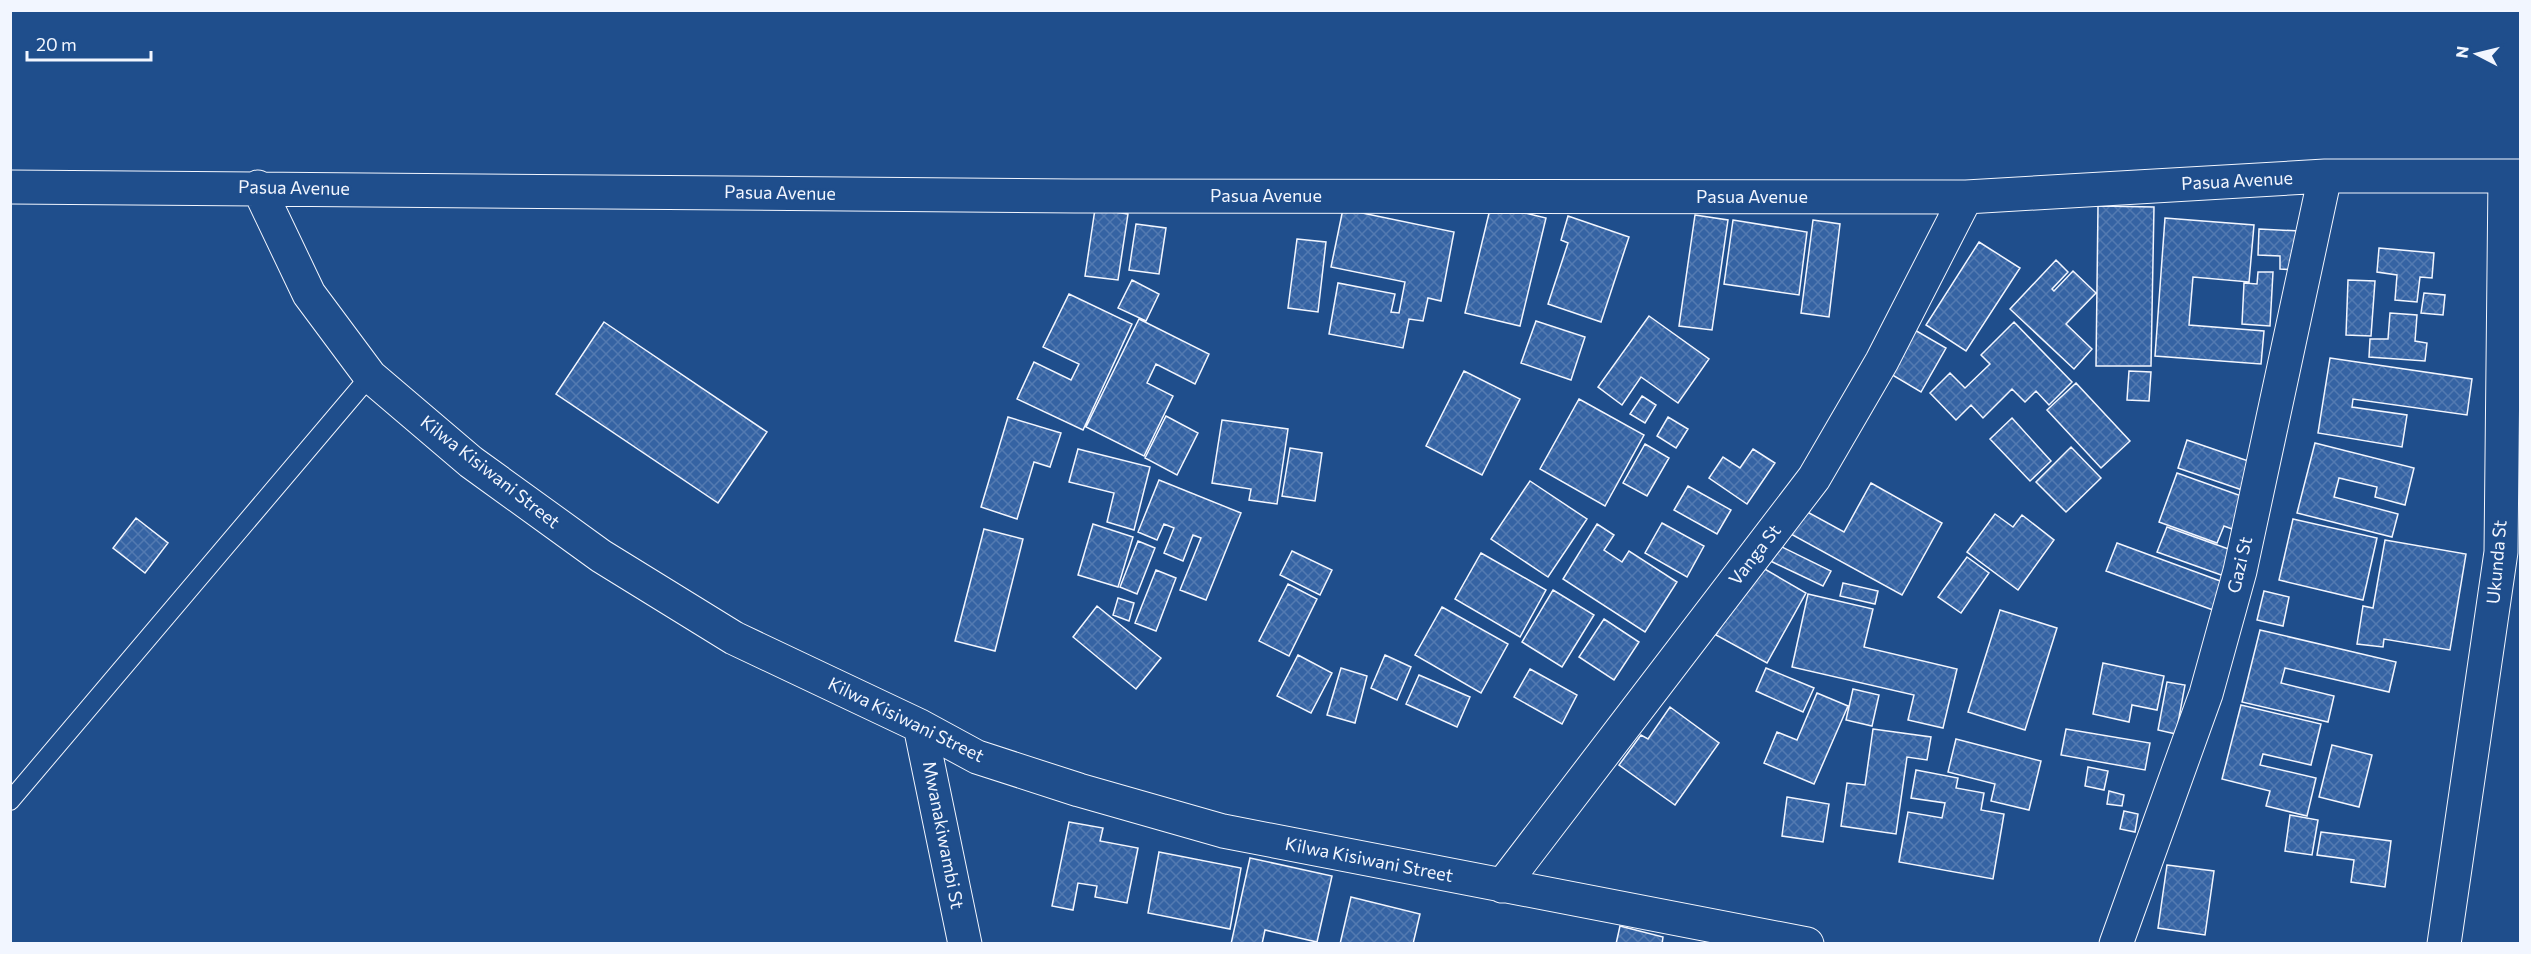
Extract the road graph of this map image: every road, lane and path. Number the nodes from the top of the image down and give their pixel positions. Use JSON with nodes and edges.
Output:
{"nodes":[{"id":1,"x":2325,"y":176,"type":"junction"},
{"id":2,"x":2513,"y":176,"type":"edge"},
{"id":3,"x":10,"y":187,"type":"edge"},
{"id":4,"x":258,"y":188,"type":"junction"},
{"id":5,"x":1966,"y":197,"type":"junction"},
{"id":6,"x":370,"y":376,"type":"junction"},
{"id":7,"x":920,"y":726,"type":"junction"},
{"id":8,"x":10,"y":801,"type":"edge"},
{"id":9,"x":1502,"y":886,"type":"junction"},
{"id":10,"x":965,"y":944,"type":"edge"},
{"id":11,"x":1807,"y":944,"type":"edge"},
{"id":12,"x":2116,"y":944,"type":"edge"},
{"id":13,"x":2444,"y":944,"type":"edge"}],
"edges":[{"from":1,"to":2,"type":"street","name":"Pasua Avenue"},
{"from":1,"to":5,"type":"street","name":"Pasua Avenue"},
{"from":1,"to":12,"type":"street","name":"Gazi St"},
{"from":2,"to":13,"type":"street","name":"Ukunda St"},
{"from":3,"to":4,"type":"street","name":"Pasua Avenue"},
{"from":4,"to":5,"type":"street","name":"Pasua Avenue"},
{"from":4,"to":6,"type":"street","name":"Kilwa Kisiwani Street"},
{"from":5,"to":9,"type":"street","name":"Vanga St"},
{"from":6,"to":7,"type":"street","name":"Kilwa Kisiwani Street"},
{"from":6,"to":8,"type":"lane"},
{"from":7,"to":9,"type":"street","name":"Kilwa Kisiwani Street"},
{"from":7,"to":10,"type":"street","name":"Mwanakiwambi St"},
{"from":9,"to":11,"type":"street","name":"Kilwa Kisiwani Street"}]}
